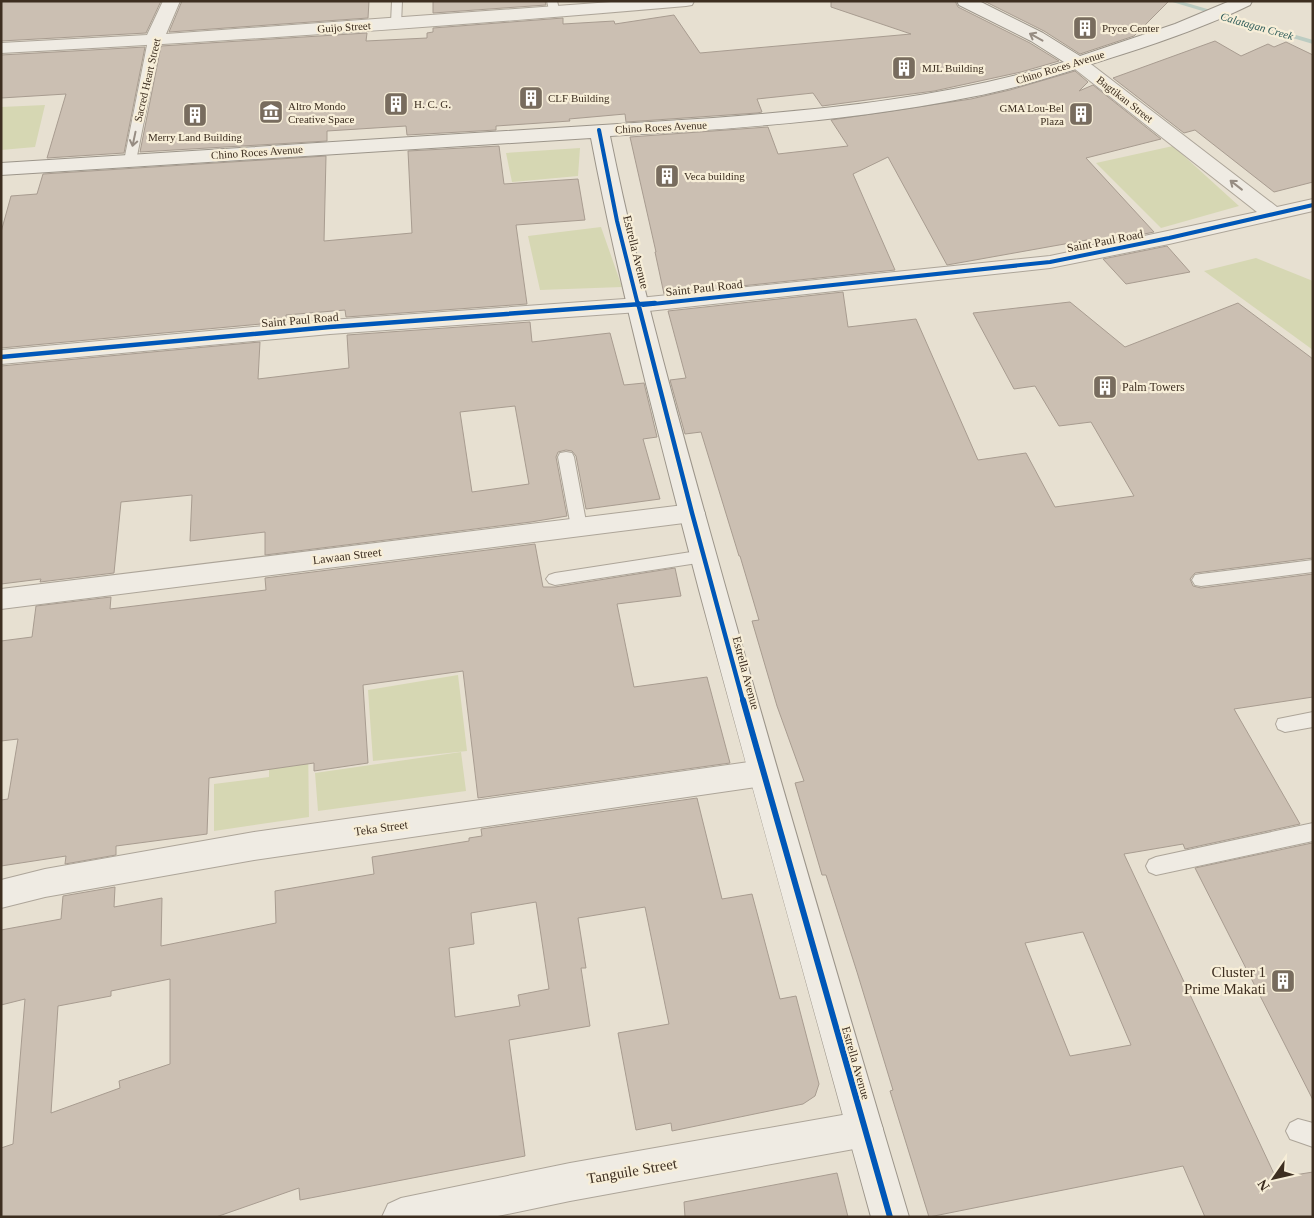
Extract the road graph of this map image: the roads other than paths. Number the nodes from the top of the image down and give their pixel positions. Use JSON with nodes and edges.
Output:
{"nodes":[{"id":1,"x":172,"y":1,"type":"edge"},
{"id":2,"x":397,"y":1,"type":"edge"},
{"id":3,"x":686,"y":1,"type":"edge"},
{"id":4,"x":965,"y":1,"type":"edge"},
{"id":5,"x":1244,"y":1,"type":"edge"},
{"id":6,"x":553,"y":7,"type":"edge"},
{"id":7,"x":397,"y":23,"type":"junction"},
{"id":8,"x":154,"y":40,"type":"junction"},
{"id":9,"x":1,"y":48,"type":"edge"},
{"id":10,"x":1077,"y":62,"type":"junction"},
{"id":11,"x":599,"y":130,"type":"junction"},
{"id":12,"x":130,"y":160,"type":"junction"},
{"id":13,"x":1,"y":169,"type":"edge"},
{"id":14,"x":1313,"y":205,"type":"edge"},
{"id":15,"x":1274,"y":215,"type":"junction"},
{"id":16,"x":639,"y":304,"type":"junction"},
{"id":17,"x":1,"y":358,"type":"edge"},
{"id":18,"x":566,"y":457,"type":"dead end"},
{"id":19,"x":692,"y":513,"type":"junction"},
{"id":20,"x":579,"y":527,"type":"junction"},
{"id":21,"x":704,"y":556,"type":"junction"},
{"id":22,"x":1313,"y":566,"type":"edge"},
{"id":23,"x":555,"y":579,"type":"dead end"},
{"id":24,"x":1201,"y":580,"type":"dead end"},
{"id":25,"x":1,"y":599,"type":"edge"},
{"id":26,"x":1313,"y":719,"type":"edge"},
{"id":27,"x":1285,"y":724,"type":"dead end"},
{"id":28,"x":763,"y":773,"type":"junction"},
{"id":29,"x":1313,"y":832,"type":"edge"},
{"id":30,"x":1156,"y":866,"type":"dead end"},
{"id":31,"x":1,"y":894,"type":"edge"},
{"id":32,"x":865,"y":1129,"type":"junction"},
{"id":33,"x":400,"y":1217,"type":"edge"},
{"id":34,"x":890,"y":1217,"type":"edge"}],
"edges":[{"from":1,"to":8,"type":"street","name":"Sacred Heart Street"},
{"from":2,"to":7,"type":"lane"},
{"from":3,"to":6,"type":"street","name":"Guijo Street"},
{"from":10,"to":4,"type":"street","name":"Bagtikan Street","one_way":true},
{"from":5,"to":10,"type":"street","name":"Chino Roces Avenue"},
{"from":6,"to":7,"type":"street","name":"Guijo Street"},
{"from":7,"to":8,"type":"street","name":"Guijo Street"},
{"from":8,"to":9,"type":"street","name":"Guijo Street"},
{"from":8,"to":12,"type":"lane","name":"Sacred Heart Street","one_way":true},
{"from":10,"to":11,"type":"street","name":"Chino Roces Avenue"},
{"from":15,"to":10,"type":"street","name":"Bagtikan Street","one_way":true},
{"from":11,"to":12,"type":"street","name":"Chino Roces Avenue"},
{"from":11,"to":16,"type":"street","name":"Estrella Avenue"},
{"from":12,"to":13,"type":"street","name":"Chino Roces Avenue"},
{"from":14,"to":15,"type":"street","name":"Saint Paul Road"},
{"from":15,"to":16,"type":"street","name":"Saint Paul Road"},
{"from":16,"to":17,"type":"street","name":"Saint Paul Road"},
{"from":16,"to":19,"type":"street","name":"Estrella Avenue"},
{"from":18,"to":20,"type":"lane"},
{"from":19,"to":20,"type":"street","name":"Lawaan Street"},
{"from":19,"to":21,"type":"street","name":"Estrella Avenue"},
{"from":20,"to":25,"type":"street","name":"Lawaan Street"},
{"from":21,"to":23,"type":"lane"},
{"from":21,"to":28,"type":"street","name":"Estrella Avenue"},
{"from":22,"to":24,"type":"lane"},
{"from":26,"to":27,"type":"lane"},
{"from":28,"to":31,"type":"street","name":"Teka Street"},
{"from":28,"to":32,"type":"street","name":"Estrella Avenue"},
{"from":29,"to":30,"type":"lane"},
{"from":32,"to":33,"type":"street","name":"Tanguile Street"},
{"from":32,"to":34,"type":"street","name":"Estrella Avenue"}]}
